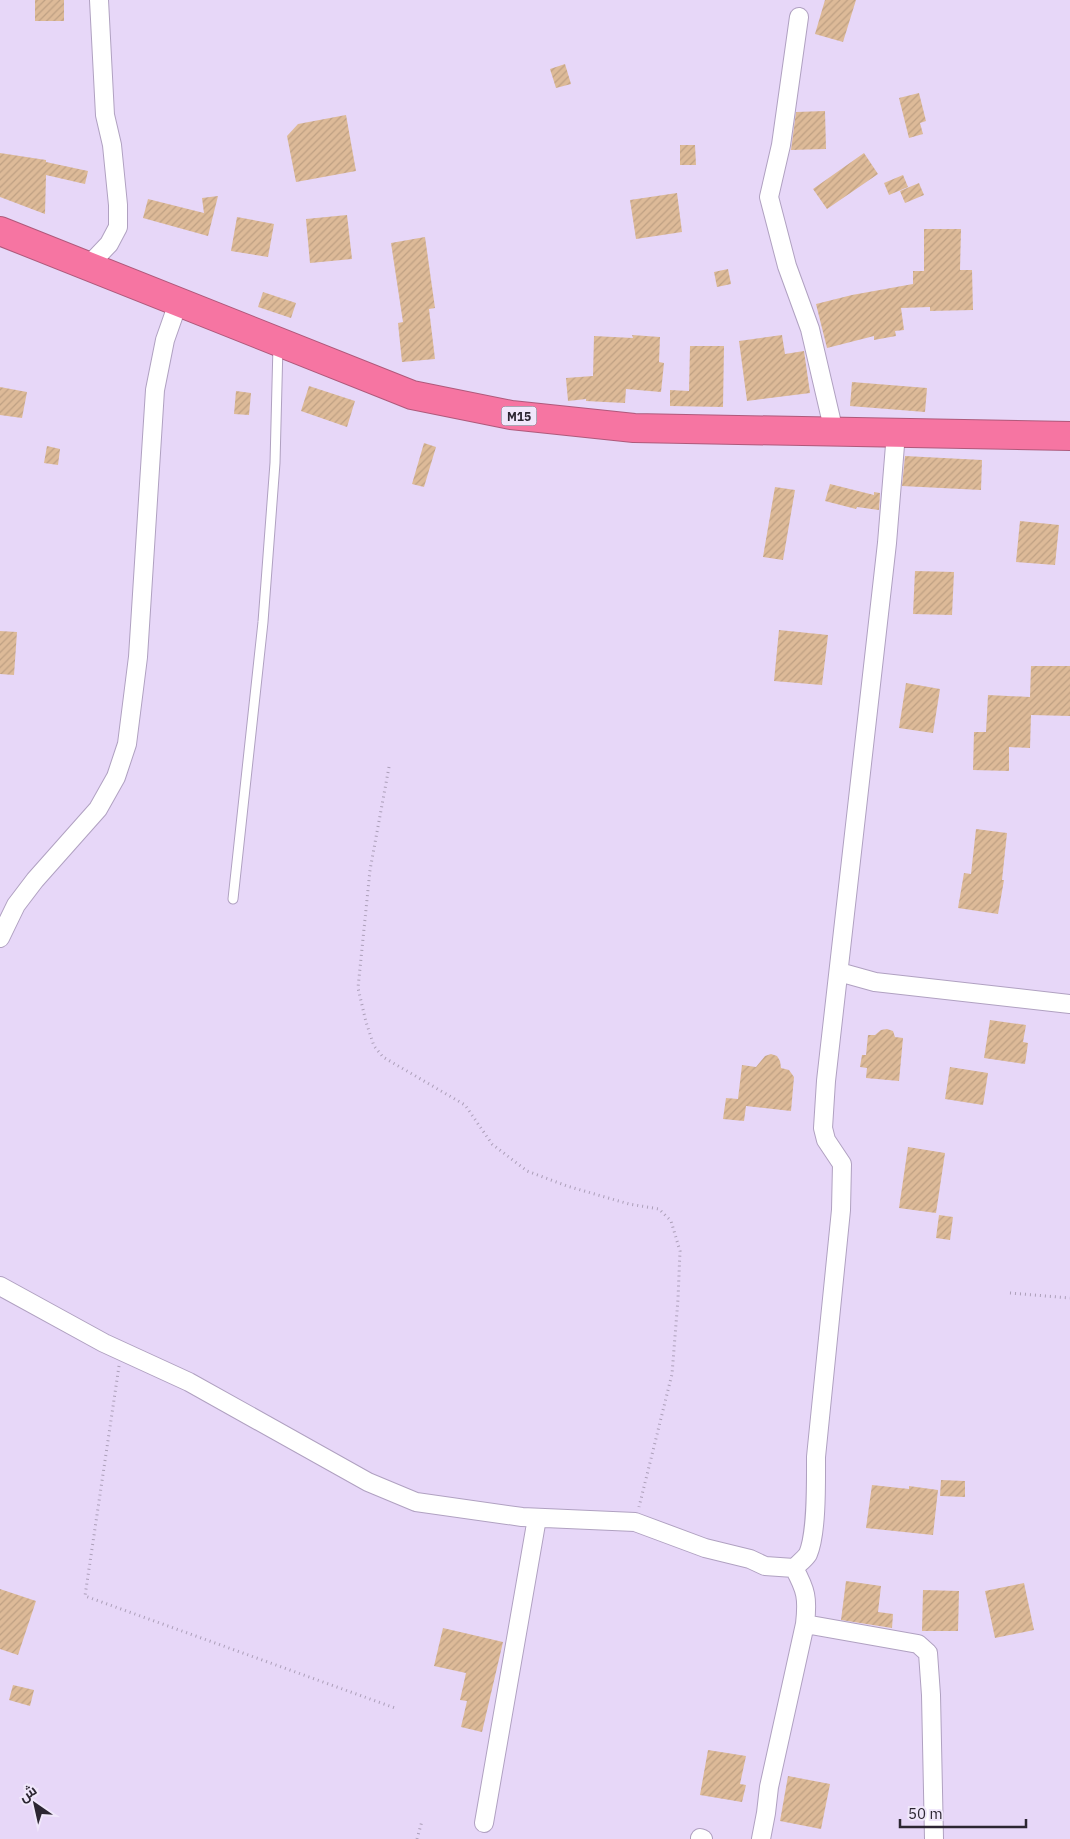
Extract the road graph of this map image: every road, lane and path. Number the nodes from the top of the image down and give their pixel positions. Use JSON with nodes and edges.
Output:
{"nodes":[{"id":1,"x":99,"y":0,"type":"edge"},
{"id":2,"x":800,"y":17,"type":"dead end"},
{"id":3,"x":0,"y":231,"type":"edge"},
{"id":4,"x":88,"y":266,"type":"junction"},
{"id":5,"x":178,"y":303,"type":"junction"},
{"id":6,"x":278,"y":342,"type":"junction"},
{"id":7,"x":834,"y":432,"type":"junction"},
{"id":8,"x":896,"y":433,"type":"junction"},
{"id":9,"x":1070,"y":436,"type":"edge"},
{"id":10,"x":388,"y":767,"type":"dead end"},
{"id":11,"x":233,"y":899,"type":"dead end"},
{"id":12,"x":0,"y":938,"type":"edge"},
{"id":13,"x":839,"y":972,"type":"junction"},
{"id":14,"x":1070,"y":1004,"type":"edge"},
{"id":15,"x":0,"y":1286,"type":"edge"},
{"id":16,"x":1010,"y":1293,"type":"dead end"},
{"id":17,"x":1070,"y":1298,"type":"edge"},
{"id":18,"x":121,"y":1351,"type":"junction"},
{"id":19,"x":537,"y":1518,"type":"junction"},
{"id":20,"x":635,"y":1522,"type":"junction"},
{"id":21,"x":794,"y":1568,"type":"junction"},
{"id":22,"x":805,"y":1624,"type":"junction"},
{"id":23,"x":395,"y":1708,"type":"dead end"},
{"id":24,"x":422,"y":1821,"type":"dead end"},
{"id":25,"x":484,"y":1823,"type":"dead end"},
{"id":26,"x":418,"y":1839,"type":"edge"},
{"id":27,"x":761,"y":1839,"type":"edge"},
{"id":28,"x":934,"y":1839,"type":"edge"}],
"edges":[{"from":1,"to":4,"type":"street"},
{"from":2,"to":7,"type":"street"},
{"from":3,"to":4,"type":"highway","number":"M15"},
{"from":4,"to":5,"type":"highway","number":"M15"},
{"from":5,"to":6,"type":"highway","number":"M15"},
{"from":5,"to":12,"type":"street"},
{"from":6,"to":7,"type":"highway","number":"M15"},
{"from":6,"to":11,"type":"lane"},
{"from":7,"to":8,"type":"highway","number":"M15"},
{"from":8,"to":9,"type":"highway","number":"M15"},
{"from":8,"to":13,"type":"street"},
{"from":10,"to":20,"type":"path"},
{"from":13,"to":14,"type":"street"},
{"from":13,"to":21,"type":"street"},
{"from":15,"to":18,"type":"street"},
{"from":16,"to":17,"type":"path"},
{"from":18,"to":19,"type":"street"},
{"from":18,"to":23,"type":"path"},
{"from":19,"to":20,"type":"street"},
{"from":19,"to":25,"type":"street"},
{"from":20,"to":21,"type":"street"},
{"from":21,"to":22,"type":"street"},
{"from":22,"to":27,"type":"street"},
{"from":22,"to":28,"type":"street"},
{"from":24,"to":26,"type":"path"}]}
